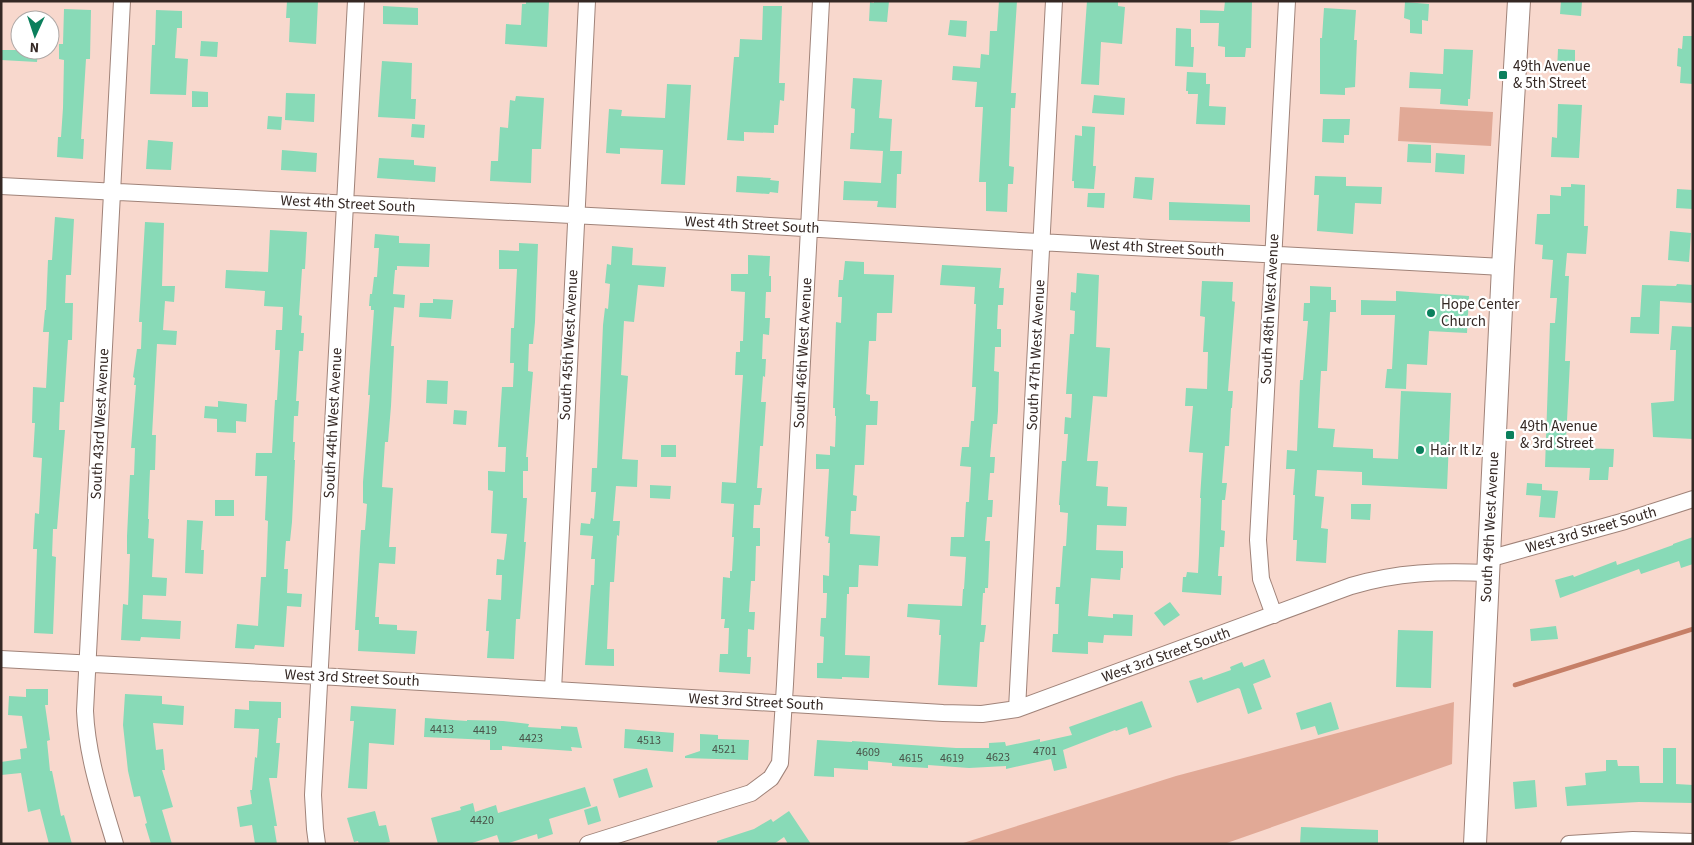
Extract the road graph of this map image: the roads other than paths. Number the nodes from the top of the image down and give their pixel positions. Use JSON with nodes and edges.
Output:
{"nodes":[{"id":1,"x":122,"y":1,"type":"edge"},
{"id":2,"x":356,"y":1,"type":"edge"},
{"id":3,"x":587,"y":1,"type":"edge"},
{"id":4,"x":822,"y":1,"type":"edge"},
{"id":5,"x":1054,"y":1,"type":"edge"},
{"id":6,"x":1287,"y":1,"type":"edge"},
{"id":7,"x":1519,"y":1,"type":"edge"},
{"id":8,"x":1,"y":186,"type":"edge"},
{"id":9,"x":112,"y":192,"type":"junction"},
{"id":10,"x":345,"y":204,"type":"junction"},
{"id":11,"x":575,"y":216,"type":"junction"},
{"id":12,"x":810,"y":228,"type":"junction"},
{"id":13,"x":1042,"y":242,"type":"junction"},
{"id":14,"x":1273,"y":254,"type":"junction"},
{"id":15,"x":1503,"y":267,"type":"junction"},
{"id":16,"x":1693,"y":499,"type":"edge"},
{"id":17,"x":1488,"y":566,"type":"junction"},
{"id":18,"x":1274,"y":615,"type":"junction"},
{"id":19,"x":1,"y":660,"type":"edge"},
{"id":20,"x":88,"y":664,"type":"junction"},
{"id":21,"x":319,"y":676,"type":"junction"},
{"id":22,"x":553,"y":690,"type":"junction"},
{"id":23,"x":784,"y":704,"type":"junction"},
{"id":24,"x":1017,"y":709,"type":"junction"},
{"id":25,"x":1693,"y":842,"type":"edge"},
{"id":26,"x":116,"y":844,"type":"edge"},
{"id":27,"x":317,"y":844,"type":"edge"},
{"id":28,"x":588,"y":844,"type":"edge"},
{"id":29,"x":1475,"y":844,"type":"edge"},
{"id":30,"x":1569,"y":844,"type":"edge"}],
"edges":[{"from":1,"to":9,"type":"street","name":"South 43rd West Avenue"},
{"from":2,"to":10,"type":"street","name":"South 44th West Avenue"},
{"from":3,"to":11,"type":"street","name":"South 45th West Avenue"},
{"from":4,"to":12,"type":"street","name":"South 46th West Avenue"},
{"from":5,"to":13,"type":"street","name":"South 47th West Avenue"},
{"from":6,"to":14,"type":"street","name":"South 48th West Avenue"},
{"from":7,"to":15,"type":"street","name":"South 49th West Avenue"},
{"from":8,"to":9,"type":"street","name":"West 4th Street South"},
{"from":9,"to":10,"type":"street","name":"West 4th Street South"},
{"from":9,"to":20,"type":"street","name":"South 43rd West Avenue"},
{"from":10,"to":11,"type":"street","name":"West 4th Street South"},
{"from":10,"to":21,"type":"street","name":"South 44th West Avenue"},
{"from":11,"to":12,"type":"street","name":"West 4th Street South"},
{"from":11,"to":22,"type":"street","name":"South 45th West Avenue"},
{"from":12,"to":13,"type":"street","name":"West 4th Street South"},
{"from":12,"to":23,"type":"street","name":"South 46th West Avenue"},
{"from":13,"to":14,"type":"street","name":"West 4th Street South"},
{"from":13,"to":24,"type":"street","name":"South 47th West Avenue"},
{"from":14,"to":15,"type":"street","name":"West 4th Street South"},
{"from":14,"to":18,"type":"street","name":"South 48th West Avenue"},
{"from":15,"to":17,"type":"street","name":"South 49th West Avenue"},
{"from":16,"to":17,"type":"street","name":"West 3rd Street South"},
{"from":17,"to":18,"type":"street","name":"West 3rd Street South"},
{"from":17,"to":29,"type":"street","name":"South 49th West Avenue"},
{"from":18,"to":24,"type":"street","name":"West 3rd Street South"},
{"from":19,"to":20,"type":"street","name":"West 3rd Street South"},
{"from":20,"to":21,"type":"street","name":"West 3rd Street South"},
{"from":20,"to":26,"type":"street","name":"South 43rd West Avenue"},
{"from":21,"to":22,"type":"street","name":"West 3rd Street South"},
{"from":21,"to":27,"type":"street","name":"South 44th West Avenue"},
{"from":22,"to":23,"type":"street","name":"West 3rd Street South"},
{"from":23,"to":24,"type":"street","name":"West 3rd Street South"},
{"from":23,"to":28,"type":"street","name":"South 46th West Avenue"},
{"from":25,"to":30,"type":"street"}]}
